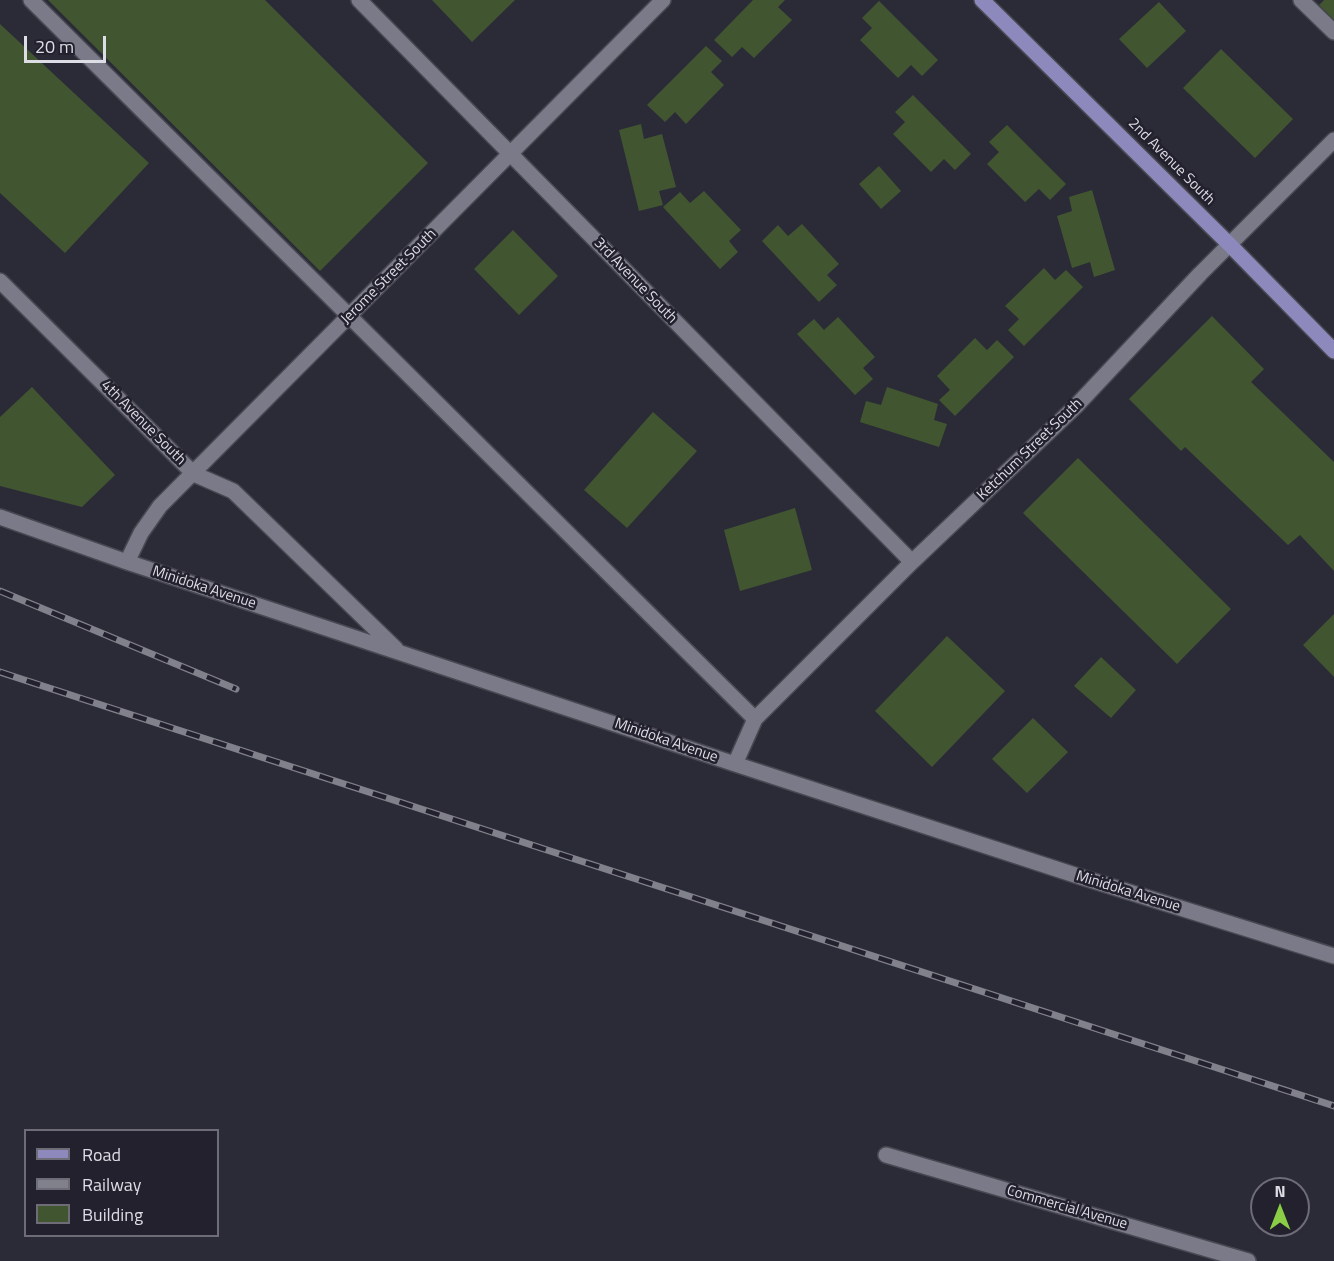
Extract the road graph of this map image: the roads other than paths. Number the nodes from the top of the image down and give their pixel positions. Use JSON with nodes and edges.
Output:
{"nodes":[{"id":1,"x":31,"y":0,"type":"edge"},
{"id":2,"x":358,"y":0,"type":"edge"},
{"id":3,"x":663,"y":0,"type":"edge"},
{"id":4,"x":982,"y":0,"type":"edge"},
{"id":5,"x":1301,"y":0,"type":"edge"},
{"id":6,"x":1334,"y":32,"type":"edge"},
{"id":7,"x":1334,"y":140,"type":"edge"},
{"id":8,"x":511,"y":153,"type":"junction"},
{"id":9,"x":1230,"y":245,"type":"junction"},
{"id":10,"x":0,"y":281,"type":"edge"},
{"id":11,"x":350,"y":316,"type":"junction"},
{"id":12,"x":1334,"y":351,"type":"edge"},
{"id":13,"x":194,"y":474,"type":"junction"},
{"id":14,"x":0,"y":517,"type":"edge"},
{"id":15,"x":127,"y":562,"type":"junction"},
{"id":16,"x":912,"y":562,"type":"junction"},
{"id":17,"x":398,"y":651,"type":"junction"},
{"id":18,"x":755,"y":718,"type":"junction"},
{"id":19,"x":735,"y":764,"type":"junction"},
{"id":20,"x":1334,"y":956,"type":"edge"},
{"id":21,"x":886,"y":1155,"type":"dead end"},
{"id":22,"x":1248,"y":1261,"type":"edge"}],
"edges":[{"from":1,"to":11,"type":"street"},
{"from":2,"to":8,"type":"street","name":"3rd Avenue South"},
{"from":3,"to":8,"type":"street","name":"Jerome Street South"},
{"from":4,"to":9,"type":"main road","name":"2nd Avenue South"},
{"from":5,"to":6,"type":"street"},
{"from":7,"to":9,"type":"street","name":"Ketchum Street South"},
{"from":8,"to":11,"type":"street","name":"Jerome Street South"},
{"from":8,"to":16,"type":"street","name":"3rd Avenue South"},
{"from":9,"to":12,"type":"main road","name":"2nd Avenue South"},
{"from":9,"to":16,"type":"street","name":"Ketchum Street South"},
{"from":10,"to":13,"type":"street","name":"4th Avenue South"},
{"from":11,"to":13,"type":"street","name":"Jerome Street South"},
{"from":11,"to":18,"type":"street"},
{"from":13,"to":15,"type":"street","name":"Jerome Street South"},
{"from":13,"to":17,"type":"street","name":"4th Avenue South"},
{"from":14,"to":15,"type":"street","name":"Minidoka Avenue"},
{"from":15,"to":17,"type":"street","name":"Minidoka Avenue"},
{"from":16,"to":18,"type":"street","name":"Ketchum Street South"},
{"from":17,"to":19,"type":"street","name":"Minidoka Avenue"},
{"from":18,"to":19,"type":"street","name":"Ketchum Street South"},
{"from":19,"to":20,"type":"street","name":"Minidoka Avenue"},
{"from":21,"to":22,"type":"street","name":"Commercial Avenue"}]}
